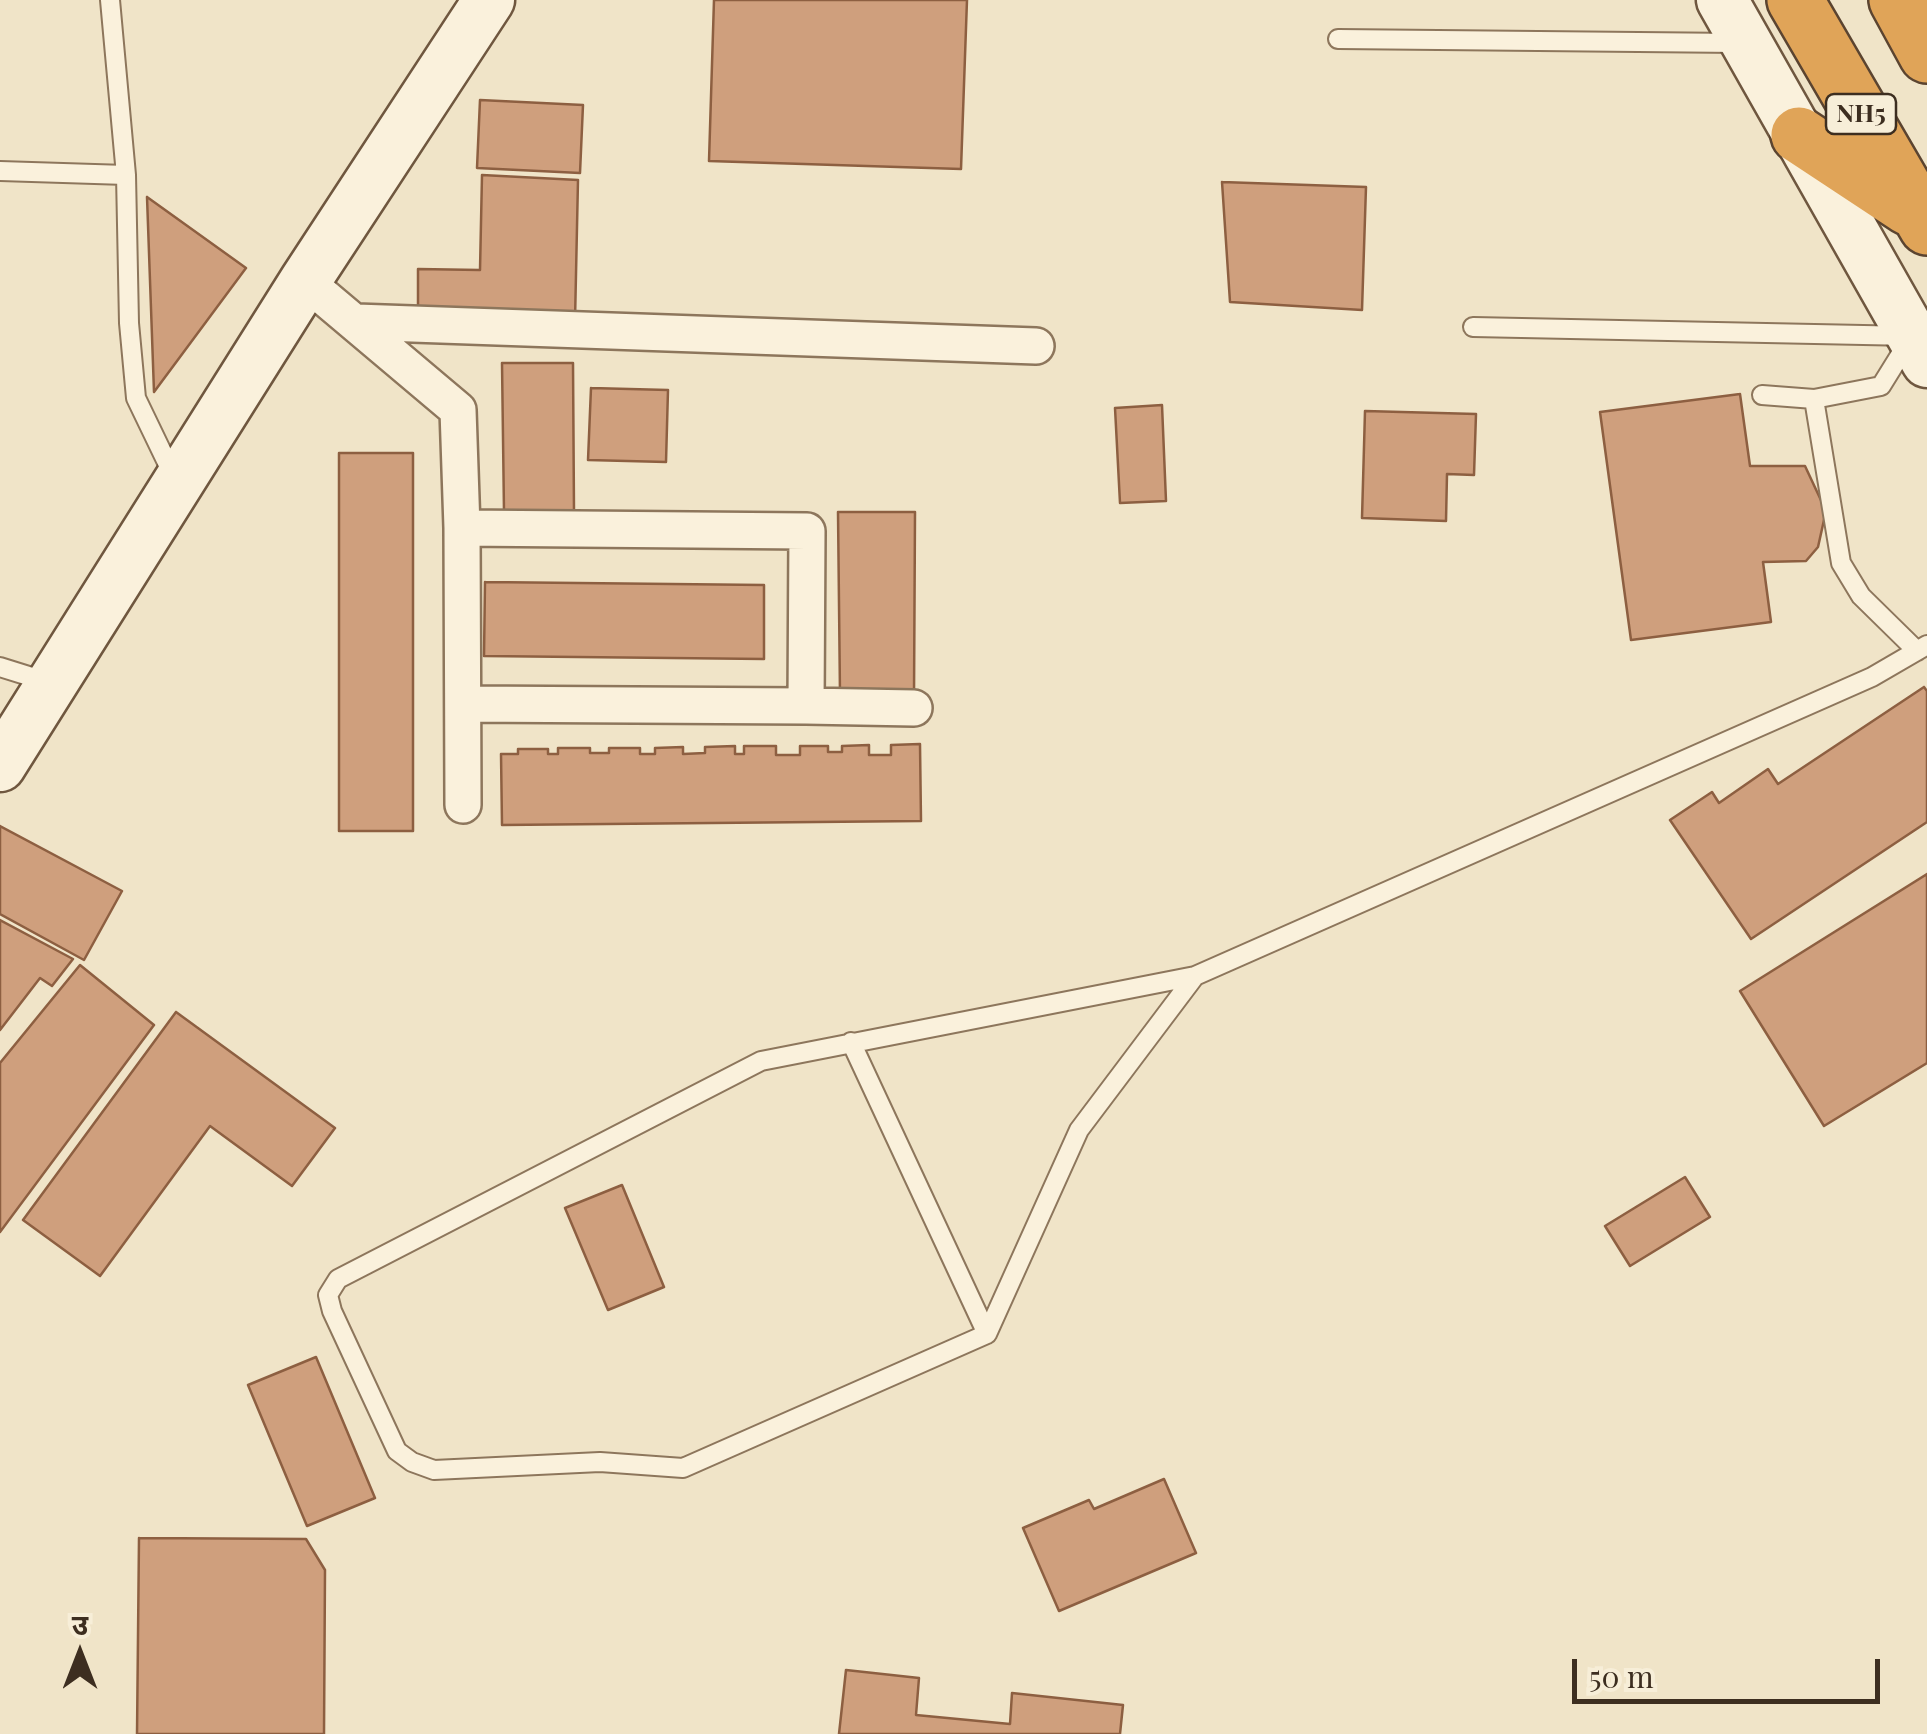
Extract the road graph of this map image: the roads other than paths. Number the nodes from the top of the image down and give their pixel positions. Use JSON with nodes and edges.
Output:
{"nodes":[{"id":1,"x":110,"y":0,"type":"edge"},
{"id":2,"x":489,"y":0,"type":"edge"},
{"id":3,"x":1722,"y":0,"type":"edge"},
{"id":4,"x":1795,"y":0,"type":"edge"},
{"id":5,"x":1896,"y":0,"type":"edge"},
{"id":6,"x":1338,"y":38,"type":"dead end"},
{"id":7,"x":1746,"y":43,"type":"junction"},
{"id":8,"x":1927,"y":55,"type":"edge"},
{"id":9,"x":1799,"y":135,"type":"junction"},
{"id":10,"x":0,"y":172,"type":"edge"},
{"id":11,"x":126,"y":175,"type":"junction"},
{"id":12,"x":1923,"y":221,"type":"edge"},
{"id":13,"x":306,"y":281,"type":"junction"},
{"id":14,"x":356,"y":322,"type":"junction"},
{"id":15,"x":1473,"y":327,"type":"dead end"},
{"id":16,"x":1036,"y":346,"type":"dead end"},
{"id":17,"x":1919,"y":349,"type":"edge"},
{"id":18,"x":1762,"y":395,"type":"dead end"},
{"id":19,"x":1814,"y":399,"type":"junction"},
{"id":20,"x":178,"y":486,"type":"junction"},
{"id":21,"x":462,"y":528,"type":"junction"},
{"id":22,"x":1922,"y":648,"type":"edge"},
{"id":23,"x":0,"y":667,"type":"edge"},
{"id":24,"x":53,"y":683,"type":"junction"},
{"id":25,"x":463,"y":704,"type":"junction"},
{"id":26,"x":806,"y":706,"type":"junction"},
{"id":27,"x":914,"y":708,"type":"dead end"},
{"id":28,"x":6,"y":747,"type":"edge"},
{"id":29,"x":463,"y":805,"type":"dead end"},
{"id":30,"x":1195,"y":976,"type":"junction"},
{"id":31,"x":851,"y":1042,"type":"junction"},
{"id":32,"x":987,"y":1334,"type":"junction"}],
"edges":[{"from":1,"to":11,"type":"lane"},
{"from":2,"to":13,"type":"street"},
{"from":3,"to":7,"type":"street"},
{"from":4,"to":12,"type":"highway","number":"NH5"},
{"from":5,"to":8,"type":"highway"},
{"from":6,"to":7,"type":"lane"},
{"from":7,"to":9,"type":"street"},
{"from":9,"to":12,"type":"highway"},
{"from":9,"to":17,"type":"street"},
{"from":10,"to":11,"type":"lane"},
{"from":11,"to":20,"type":"lane"},
{"from":13,"to":14,"type":"street"},
{"from":13,"to":20,"type":"street"},
{"from":14,"to":16,"type":"street"},
{"from":14,"to":21,"type":"street"},
{"from":15,"to":17,"type":"lane"},
{"from":17,"to":19,"type":"lane"},
{"from":18,"to":19,"type":"lane"},
{"from":19,"to":22,"type":"lane"},
{"from":20,"to":24,"type":"street"},
{"from":21,"to":25,"type":"street"},
{"from":21,"to":26,"type":"street"},
{"from":22,"to":30,"type":"lane"},
{"from":23,"to":24,"type":"lane"},
{"from":24,"to":28,"type":"street"},
{"from":25,"to":26,"type":"street"},
{"from":25,"to":29,"type":"street"},
{"from":26,"to":27,"type":"street"},
{"from":30,"to":31,"type":"lane"},
{"from":30,"to":32,"type":"lane"},
{"from":31,"to":32,"type":"lane"},
{"from":31,"to":32,"type":"lane"}]}
